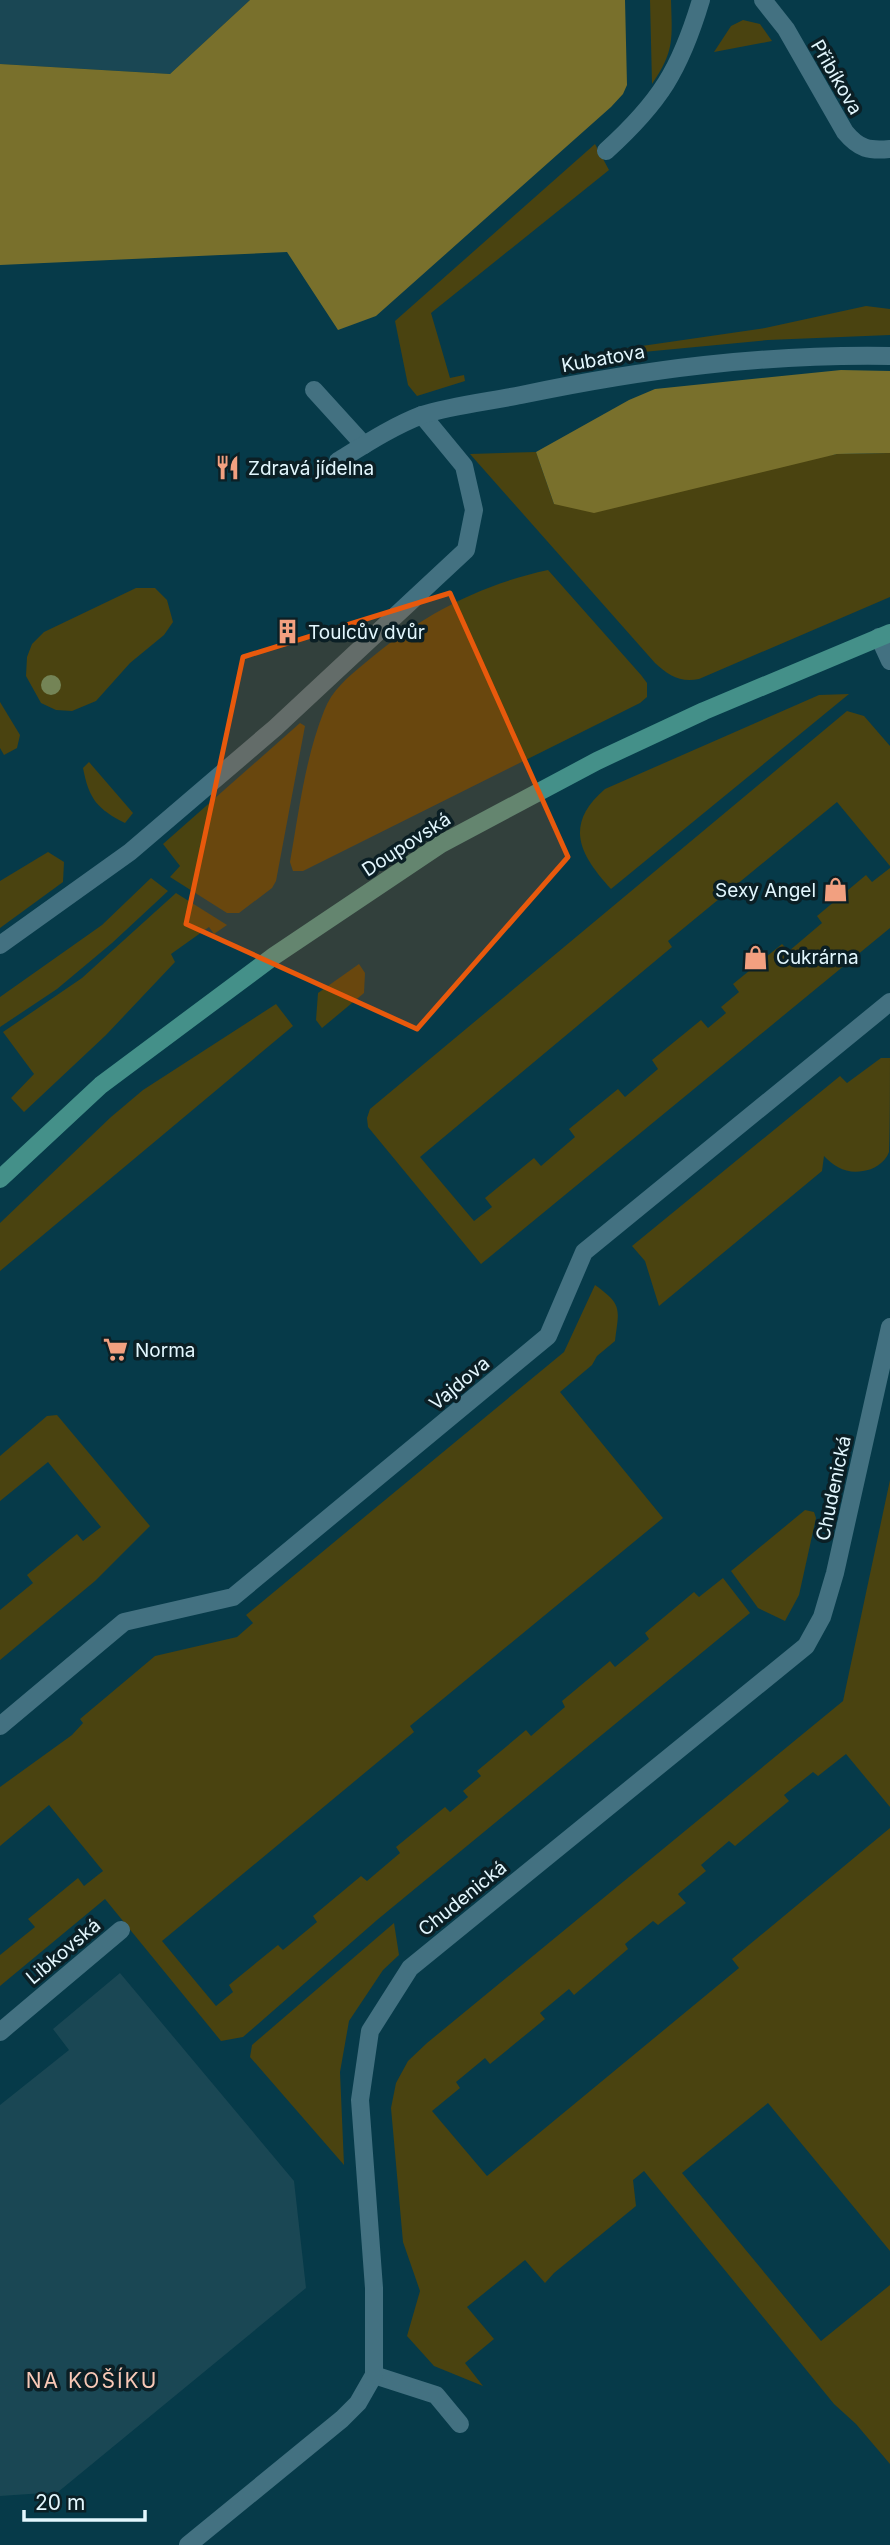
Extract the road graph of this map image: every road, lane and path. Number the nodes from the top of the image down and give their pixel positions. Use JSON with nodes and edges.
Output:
{"nodes":[{"id":1,"x":701,"y":0,"type":"edge"},
{"id":2,"x":763,"y":0,"type":"edge"},
{"id":3,"x":890,"y":149,"type":"edge"},
{"id":4,"x":606,"y":151,"type":"dead end"},
{"id":5,"x":890,"y":356,"type":"edge"},
{"id":6,"x":314,"y":390,"type":"dead end"},
{"id":7,"x":422,"y":415,"type":"junction"},
{"id":8,"x":364,"y":445,"type":"junction"},
{"id":9,"x":338,"y":461,"type":"dead end"},
{"id":10,"x":885,"y":635,"type":"edge"},
{"id":11,"x":890,"y":661,"type":"edge"},
{"id":12,"x":0,"y":945,"type":"edge"},
{"id":13,"x":890,"y":1002,"type":"edge"},
{"id":14,"x":0,"y":1179,"type":"edge"},
{"id":15,"x":890,"y":1326,"type":"edge"},
{"id":16,"x":0,"y":1726,"type":"edge"},
{"id":17,"x":121,"y":1930,"type":"dead end"},
{"id":18,"x":0,"y":2032,"type":"edge"},
{"id":19,"x":374,"y":2375,"type":"junction"},
{"id":20,"x":460,"y":2424,"type":"dead end"},
{"id":21,"x":188,"y":2545,"type":"edge"}],
"edges":[{"from":1,"to":4,"type":"street"},
{"from":2,"to":3,"type":"street","name":"Přibíkova"},
{"from":5,"to":7,"type":"street","name":"Kubatova"},
{"from":6,"to":8,"type":"street"},
{"from":7,"to":8,"type":"street","name":"Kubatova"},
{"from":7,"to":12,"type":"street"},
{"from":8,"to":9,"type":"street","name":"Kubatova"},
{"from":10,"to":11,"type":"street"},
{"from":10,"to":14,"type":"street","name":"Doupovská"},
{"from":13,"to":16,"type":"street","name":"Vajdova"},
{"from":15,"to":19,"type":"street","name":"Chudenická"},
{"from":17,"to":18,"type":"street","name":"Libkovská"},
{"from":19,"to":20,"type":"street"},
{"from":19,"to":21,"type":"street"}]}
